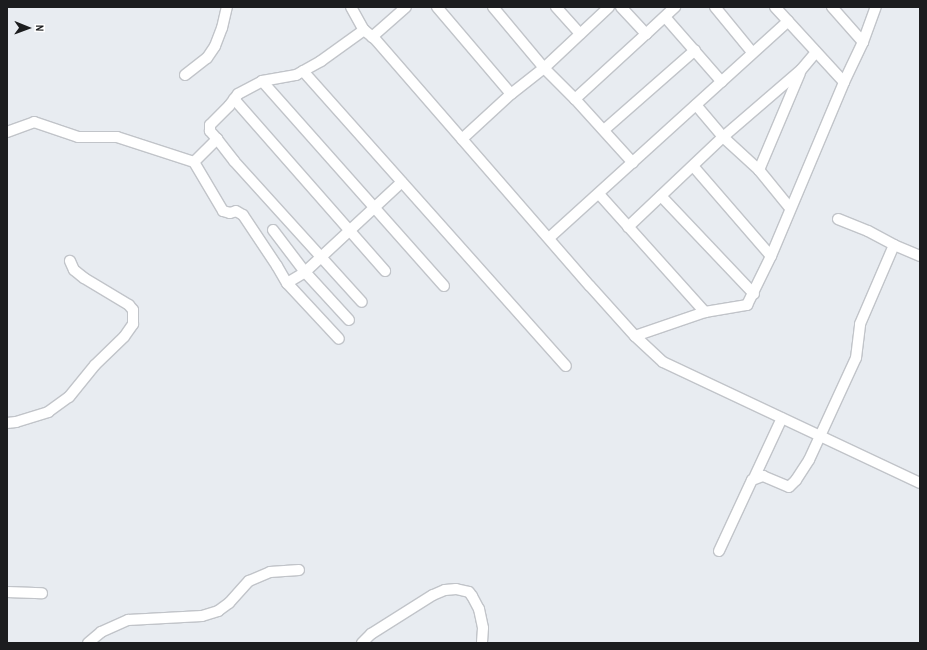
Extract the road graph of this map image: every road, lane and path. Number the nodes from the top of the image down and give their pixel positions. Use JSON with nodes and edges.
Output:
{"nodes":[{"id":1,"x":227,"y":7,"type":"edge"},
{"id":2,"x":351,"y":7,"type":"edge"},
{"id":3,"x":406,"y":7,"type":"edge"},
{"id":4,"x":437,"y":7,"type":"edge"},
{"id":5,"x":493,"y":7,"type":"edge"},
{"id":6,"x":556,"y":7,"type":"edge"},
{"id":7,"x":609,"y":7,"type":"edge"},
{"id":8,"x":621,"y":7,"type":"edge"},
{"id":9,"x":675,"y":7,"type":"edge"},
{"id":10,"x":714,"y":7,"type":"edge"},
{"id":11,"x":775,"y":7,"type":"edge"},
{"id":12,"x":832,"y":7,"type":"edge"},
{"id":13,"x":876,"y":7,"type":"edge"},
{"id":14,"x":665,"y":17,"type":"junction"},
{"id":15,"x":788,"y":21,"type":"junction"},
{"id":16,"x":364,"y":30,"type":"junction"},
{"id":17,"x":580,"y":34,"type":"junction"},
{"id":18,"x":646,"y":34,"type":"junction"},
{"id":19,"x":372,"y":37,"type":"junction"},
{"id":20,"x":863,"y":42,"type":"junction"},
{"id":21,"x":695,"y":50,"type":"junction"},
{"id":22,"x":752,"y":52,"type":"junction"},
{"id":23,"x":816,"y":52,"type":"junction"},
{"id":24,"x":544,"y":68,"type":"junction"},
{"id":25,"x":802,"y":70,"type":"junction"},
{"id":26,"x":304,"y":71,"type":"junction"},
{"id":27,"x":185,"y":75,"type":"dead end"},
{"id":28,"x":262,"y":81,"type":"junction"},
{"id":29,"x":722,"y":82,"type":"junction"},
{"id":30,"x":844,"y":82,"type":"junction"},
{"id":31,"x":512,"y":94,"type":"junction"},
{"id":32,"x":234,"y":99,"type":"junction"},
{"id":33,"x":576,"y":99,"type":"junction"},
{"id":34,"x":696,"y":105,"type":"junction"},
{"id":35,"x":604,"y":130,"type":"junction"},
{"id":36,"x":7,"y":132,"type":"edge"},
{"id":37,"x":723,"y":137,"type":"junction"},
{"id":38,"x":217,"y":139,"type":"junction"},
{"id":39,"x":462,"y":139,"type":"junction"},
{"id":40,"x":194,"y":162,"type":"junction"},
{"id":41,"x":633,"y":163,"type":"junction"},
{"id":42,"x":693,"y":166,"type":"junction"},
{"id":43,"x":759,"y":170,"type":"junction"},
{"id":44,"x":402,"y":182,"type":"junction"},
{"id":45,"x":599,"y":194,"type":"junction"},
{"id":46,"x":661,"y":196,"type":"junction"},
{"id":47,"x":374,"y":207,"type":"junction"},
{"id":48,"x":790,"y":208,"type":"junction"},
{"id":49,"x":838,"y":219,"type":"dead end"},
{"id":50,"x":628,"y":226,"type":"junction"},
{"id":51,"x":273,"y":230,"type":"dead end"},
{"id":52,"x":349,"y":230,"type":"junction"},
{"id":53,"x":549,"y":238,"type":"junction"},
{"id":54,"x":894,"y":245,"type":"junction"},
{"id":55,"x":919,"y":252,"type":"edge"},
{"id":56,"x":321,"y":256,"type":"junction"},
{"id":57,"x":771,"y":256,"type":"junction"},
{"id":58,"x":70,"y":260,"type":"dead end"},
{"id":59,"x":385,"y":271,"type":"dead end"},
{"id":60,"x":306,"y":272,"type":"junction"},
{"id":61,"x":287,"y":283,"type":"junction"},
{"id":62,"x":444,"y":286,"type":"dead end"},
{"id":63,"x":754,"y":294,"type":"junction"},
{"id":64,"x":362,"y":302,"type":"dead end"},
{"id":65,"x":705,"y":312,"type":"junction"},
{"id":66,"x":349,"y":320,"type":"dead end"},
{"id":67,"x":635,"y":336,"type":"junction"},
{"id":68,"x":339,"y":339,"type":"dead end"},
{"id":69,"x":566,"y":366,"type":"dead end"},
{"id":70,"x":782,"y":418,"type":"junction"},
{"id":71,"x":7,"y":423,"type":"edge"},
{"id":72,"x":820,"y":436,"type":"junction"},
{"id":73,"x":754,"y":478,"type":"junction"},
{"id":74,"x":920,"y":483,"type":"edge"},
{"id":75,"x":719,"y":551,"type":"dead end"},
{"id":76,"x":299,"y":570,"type":"dead end"},
{"id":77,"x":7,"y":592,"type":"edge"},
{"id":78,"x":42,"y":593,"type":"dead end"},
{"id":79,"x":88,"y":643,"type":"edge"},
{"id":80,"x":362,"y":643,"type":"edge"},
{"id":81,"x":482,"y":643,"type":"edge"}],
"edges":[{"from":1,"to":27,"type":"street"},
{"from":2,"to":16,"type":"street"},
{"from":3,"to":19,"type":"street"},
{"from":4,"to":31,"type":"street"},
{"from":5,"to":24,"type":"street"},
{"from":6,"to":17,"type":"street"},
{"from":7,"to":17,"type":"street"},
{"from":8,"to":18,"type":"street"},
{"from":9,"to":14,"type":"street"},
{"from":10,"to":22,"type":"street"},
{"from":11,"to":15,"type":"street"},
{"from":12,"to":20,"type":"street"},
{"from":13,"to":20,"type":"street"},
{"from":14,"to":18,"type":"street"},
{"from":14,"to":21,"type":"street"},
{"from":15,"to":22,"type":"street"},
{"from":15,"to":23,"type":"street"},
{"from":16,"to":19,"type":"street"},
{"from":16,"to":26,"type":"street"},
{"from":17,"to":24,"type":"street"},
{"from":18,"to":33,"type":"street"},
{"from":19,"to":39,"type":"street"},
{"from":20,"to":30,"type":"street"},
{"from":21,"to":29,"type":"street"},
{"from":21,"to":35,"type":"street"},
{"from":22,"to":29,"type":"street"},
{"from":23,"to":25,"type":"street"},
{"from":23,"to":30,"type":"street"},
{"from":24,"to":31,"type":"street"},
{"from":24,"to":33,"type":"street"},
{"from":25,"to":37,"type":"street"},
{"from":25,"to":43,"type":"street"},
{"from":26,"to":28,"type":"street"},
{"from":26,"to":44,"type":"street"},
{"from":28,"to":32,"type":"street"},
{"from":28,"to":47,"type":"street"},
{"from":29,"to":34,"type":"street"},
{"from":30,"to":48,"type":"street"},
{"from":31,"to":39,"type":"street"},
{"from":32,"to":38,"type":"street"},
{"from":32,"to":52,"type":"street"},
{"from":33,"to":35,"type":"street"},
{"from":34,"to":37,"type":"street"},
{"from":34,"to":41,"type":"street"},
{"from":35,"to":41,"type":"street"},
{"from":36,"to":40,"type":"street"},
{"from":37,"to":42,"type":"street"},
{"from":37,"to":43,"type":"street"},
{"from":38,"to":40,"type":"street"},
{"from":38,"to":56,"type":"street"},
{"from":39,"to":53,"type":"street"},
{"from":40,"to":61,"type":"street"},
{"from":41,"to":45,"type":"street"},
{"from":42,"to":46,"type":"street"},
{"from":42,"to":57,"type":"street"},
{"from":43,"to":48,"type":"street"},
{"from":44,"to":47,"type":"street"},
{"from":44,"to":69,"type":"street"},
{"from":45,"to":50,"type":"street"},
{"from":45,"to":53,"type":"street"},
{"from":46,"to":50,"type":"street"},
{"from":46,"to":63,"type":"street"},
{"from":47,"to":52,"type":"street"},
{"from":47,"to":62,"type":"street"},
{"from":48,"to":57,"type":"street"},
{"from":49,"to":54,"type":"street"},
{"from":50,"to":65,"type":"street"},
{"from":51,"to":60,"type":"street"},
{"from":52,"to":56,"type":"street"},
{"from":52,"to":59,"type":"street"},
{"from":53,"to":67,"type":"street"},
{"from":54,"to":55,"type":"street"},
{"from":54,"to":72,"type":"street"},
{"from":56,"to":60,"type":"street"},
{"from":56,"to":64,"type":"street"},
{"from":57,"to":63,"type":"street"},
{"from":58,"to":71,"type":"street"},
{"from":60,"to":61,"type":"street"},
{"from":60,"to":66,"type":"street"},
{"from":61,"to":68,"type":"street"},
{"from":63,"to":65,"type":"street"},
{"from":65,"to":67,"type":"street"},
{"from":67,"to":70,"type":"street"},
{"from":70,"to":72,"type":"street"},
{"from":70,"to":73,"type":"street"},
{"from":72,"to":73,"type":"street"},
{"from":72,"to":74,"type":"street"},
{"from":73,"to":75,"type":"street"},
{"from":76,"to":79,"type":"street"},
{"from":77,"to":78,"type":"street"},
{"from":80,"to":81,"type":"street"}]}
